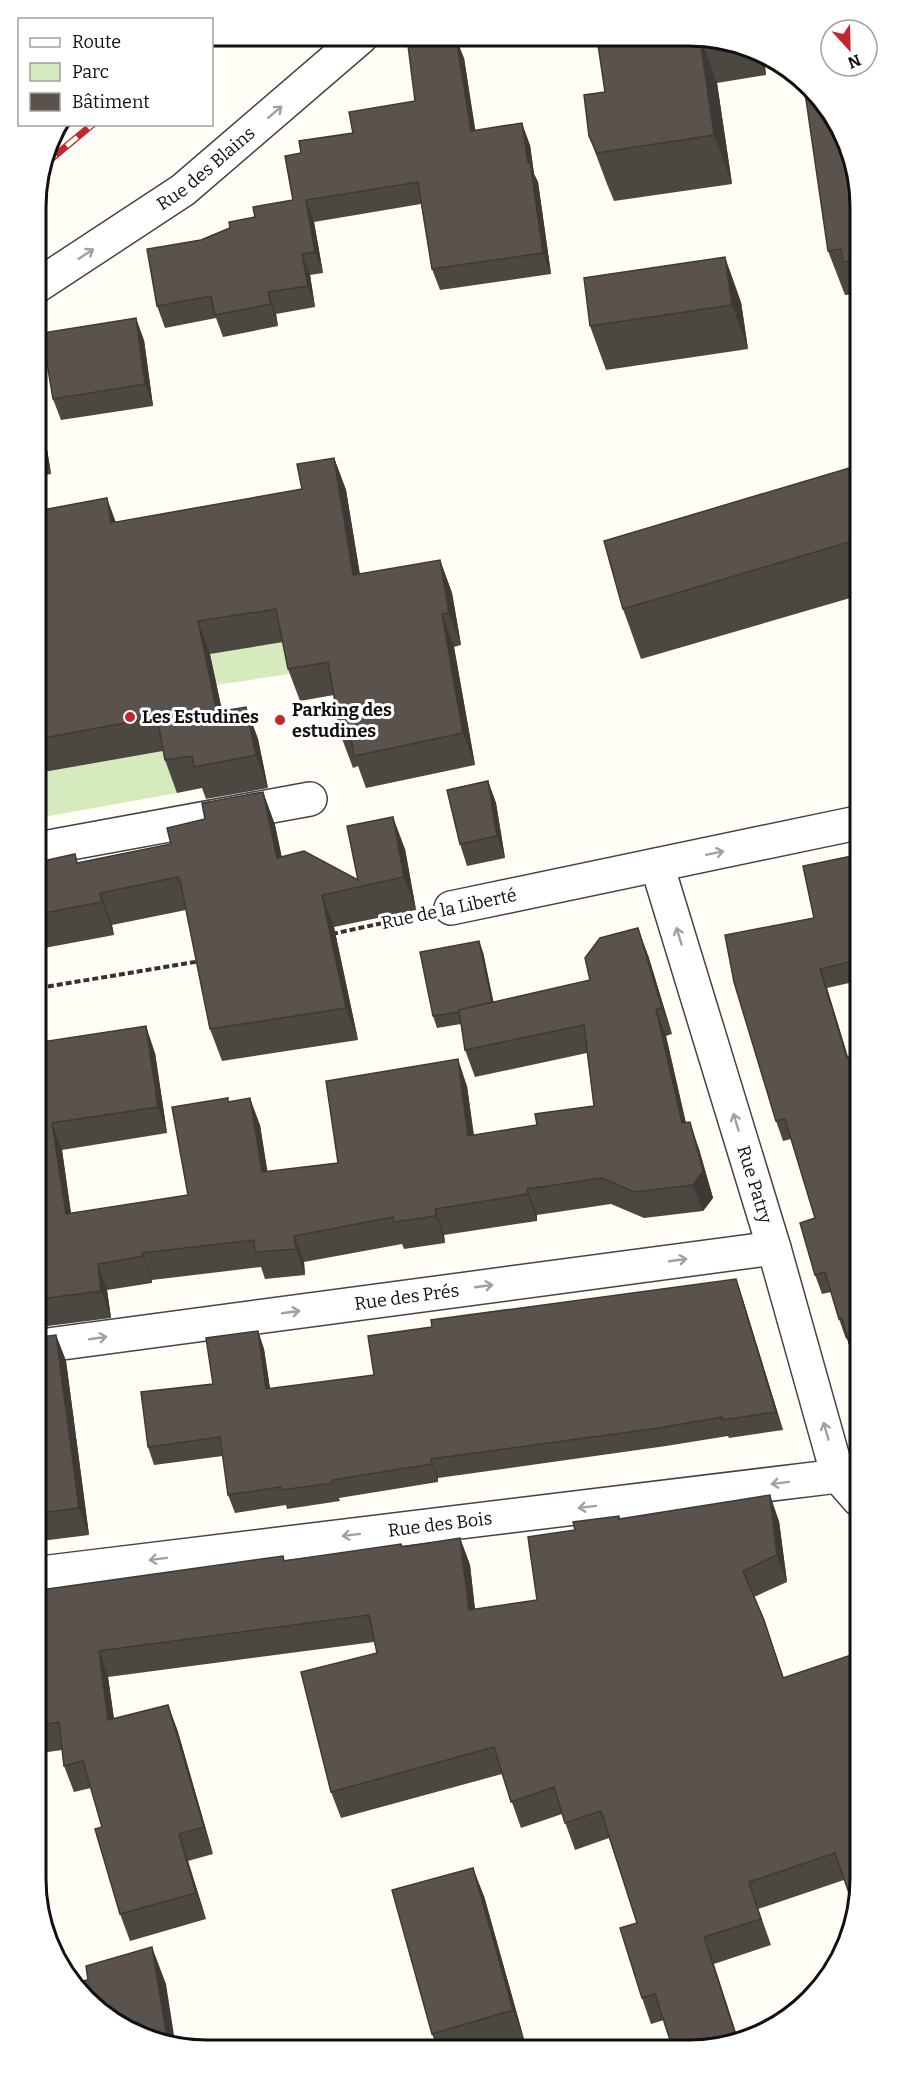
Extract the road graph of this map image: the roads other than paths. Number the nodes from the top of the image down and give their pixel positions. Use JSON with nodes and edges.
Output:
{"nodes":[{"id":1,"x":351,"y":46,"type":"edge"},
{"id":2,"x":47,"y":279,"type":"edge"},
{"id":3,"x":310,"y":799,"type":"dead end"},
{"id":4,"x":850,"y":824,"type":"edge"},
{"id":5,"x":47,"y":847,"type":"edge"},
{"id":6,"x":657,"y":865,"type":"junction"},
{"id":7,"x":451,"y":908,"type":"road end"},
{"id":8,"x":774,"y":1248,"type":"junction"},
{"id":9,"x":46,"y":1345,"type":"edge"},
{"id":10,"x":838,"y":1476,"type":"junction"},
{"id":11,"x":850,"y":1489,"type":"edge"},
{"id":12,"x":46,"y":1572,"type":"edge"}],
"edges":[{"from":2,"to":1,"type":"street","name":"Rue des Blains","one_way":true},
{"from":3,"to":5,"type":"street"},
{"from":6,"to":4,"type":"street","name":"Rue de la Liberté","one_way":true},
{"from":6,"to":7,"type":"street","name":"Rue de la Liberté"},
{"from":8,"to":6,"type":"street","name":"Rue Patry","one_way":true},
{"from":9,"to":8,"type":"street","name":"Rue des Prés","one_way":true},
{"from":10,"to":8,"type":"street","name":"Rue Patry","one_way":true},
{"from":10,"to":11,"type":"street","name":"Rue Patry"},
{"from":10,"to":12,"type":"street","name":"Rue des Bois","one_way":true}]}
